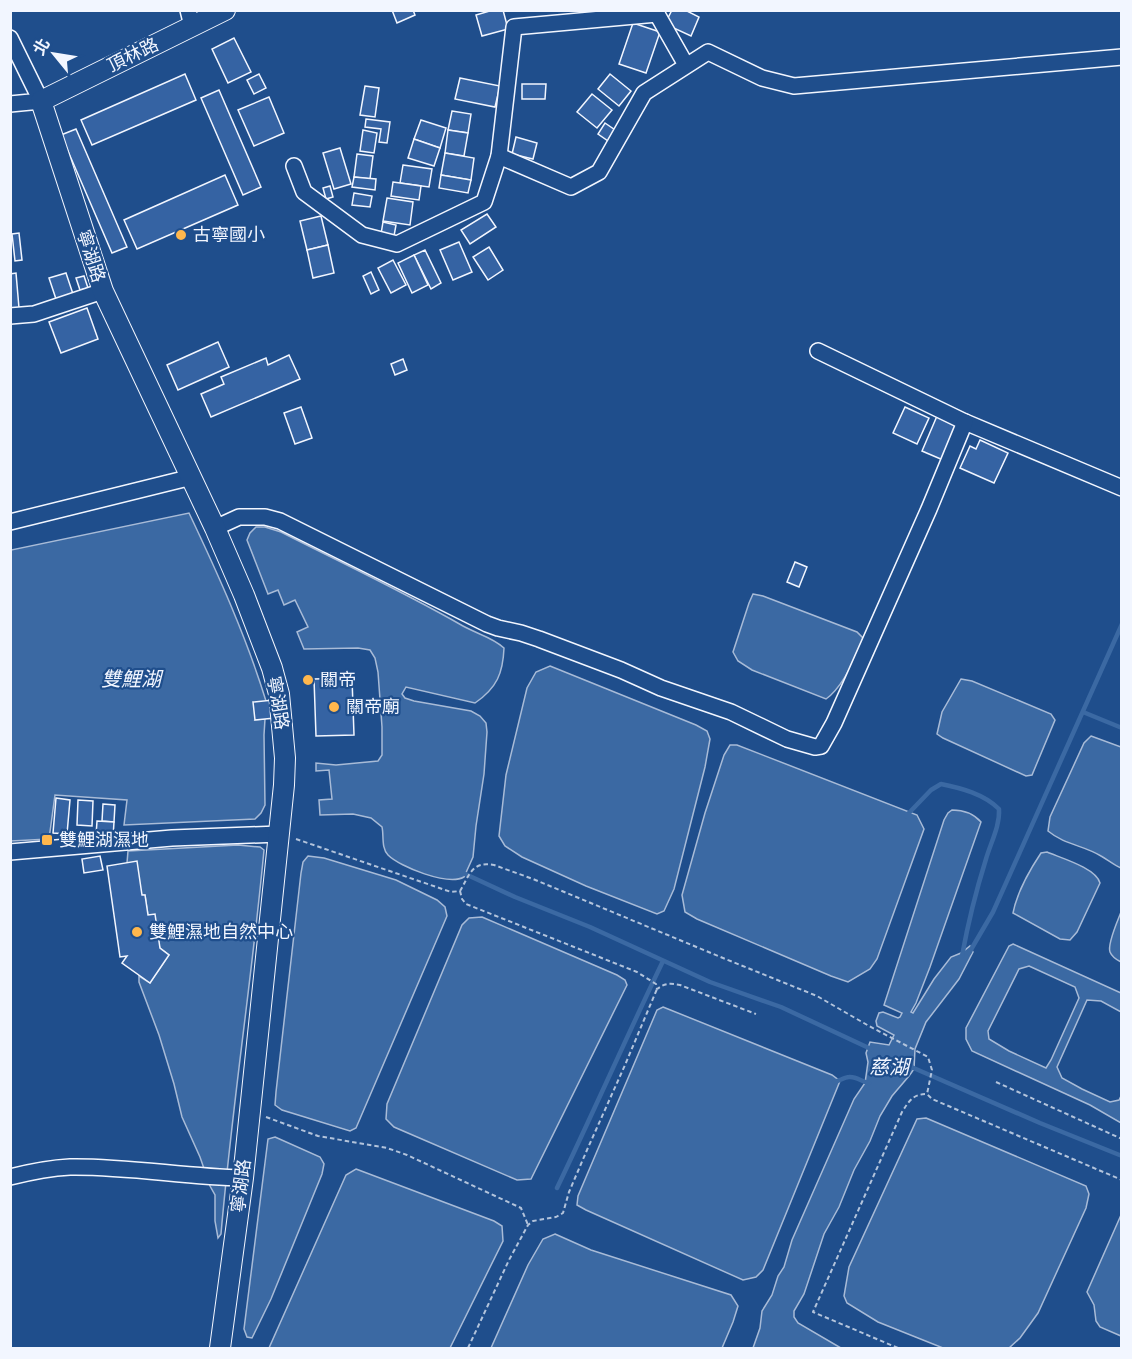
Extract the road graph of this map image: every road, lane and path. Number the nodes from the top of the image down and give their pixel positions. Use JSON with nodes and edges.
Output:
{"nodes":[{"id":1,"x":225,"y":10,"type":"edge"},
{"id":2,"x":657,"y":12,"type":"edge"},
{"id":3,"x":557,"y":17,"type":"edge"},
{"id":4,"x":190,"y":18,"type":"edge"},
{"id":5,"x":10,"y":38,"type":"edge"},
{"id":6,"x":1122,"y":57,"type":"edge"},
{"id":7,"x":686,"y":65,"type":"junction"},
{"id":8,"x":41,"y":100,"type":"junction"},
{"id":9,"x":10,"y":104,"type":"edge"},
{"id":10,"x":499,"y":156,"type":"junction"},
{"id":11,"x":294,"y":166,"type":"dead end"},
{"id":12,"x":103,"y":291,"type":"junction"},
{"id":13,"x":10,"y":316,"type":"edge"},
{"id":14,"x":818,"y":351,"type":"dead end"},
{"id":15,"x":965,"y":422,"type":"junction"},
{"id":16,"x":192,"y":477,"type":"junction"},
{"id":17,"x":1122,"y":488,"type":"edge"},
{"id":18,"x":10,"y":522,"type":"edge"},
{"id":19,"x":215,"y":528,"type":"junction"},
{"id":20,"x":279,"y":834,"type":"junction"},
{"id":21,"x":10,"y":852,"type":"edge"},
{"id":22,"x":460,"y":891,"type":"junction"},
{"id":23,"x":657,"y":988,"type":"junction"},
{"id":24,"x":756,"y":1014,"type":"dead end"},
{"id":25,"x":996,"y":1082,"type":"dead end"},
{"id":26,"x":927,"y":1094,"type":"junction"},
{"id":27,"x":250,"y":1110,"type":"junction"},
{"id":28,"x":1122,"y":1139,"type":"edge"},
{"id":29,"x":10,"y":1177,"type":"edge"},
{"id":30,"x":236,"y":1178,"type":"junction"},
{"id":31,"x":1122,"y":1180,"type":"edge"},
{"id":32,"x":528,"y":1225,"type":"junction"},
{"id":33,"x":220,"y":1348,"type":"edge"},
{"id":34,"x":468,"y":1348,"type":"edge"},
{"id":35,"x":898,"y":1348,"type":"edge"}],
"edges":[{"from":1,"to":4,"type":"main road","name":"頂林路"},
{"from":2,"to":3,"type":"street"},
{"from":2,"to":7,"type":"street"},
{"from":3,"to":10,"type":"street"},
{"from":4,"to":8,"type":"main road","name":"頂林路"},
{"from":5,"to":8,"type":"street"},
{"from":6,"to":7,"type":"street"},
{"from":7,"to":10,"type":"street"},
{"from":8,"to":9,"type":"street"},
{"from":8,"to":12,"type":"main road","name":"寧湖路"},
{"from":10,"to":11,"type":"street"},
{"from":12,"to":13,"type":"street"},
{"from":12,"to":16,"type":"main road","name":"寧湖路"},
{"from":14,"to":15,"type":"street"},
{"from":15,"to":17,"type":"street"},
{"from":15,"to":19,"type":"street"},
{"from":16,"to":18,"type":"street"},
{"from":16,"to":19,"type":"main road","name":"寧湖路"},
{"from":19,"to":20,"type":"main road","name":"寧湖路"},
{"from":20,"to":21,"type":"street"},
{"from":20,"to":22,"type":"path"},
{"from":20,"to":27,"type":"main road","name":"寧湖路"},
{"from":22,"to":23,"type":"path"},
{"from":22,"to":26,"type":"path"},
{"from":23,"to":24,"type":"path"},
{"from":23,"to":32,"type":"path"},
{"from":25,"to":28,"type":"path"},
{"from":26,"to":31,"type":"path"},
{"from":26,"to":35,"type":"path"},
{"from":27,"to":30,"type":"main road","name":"寧湖路"},
{"from":27,"to":32,"type":"path"},
{"from":29,"to":30,"type":"street"},
{"from":30,"to":33,"type":"main road","name":"寧湖路"},
{"from":32,"to":34,"type":"path"}]}
